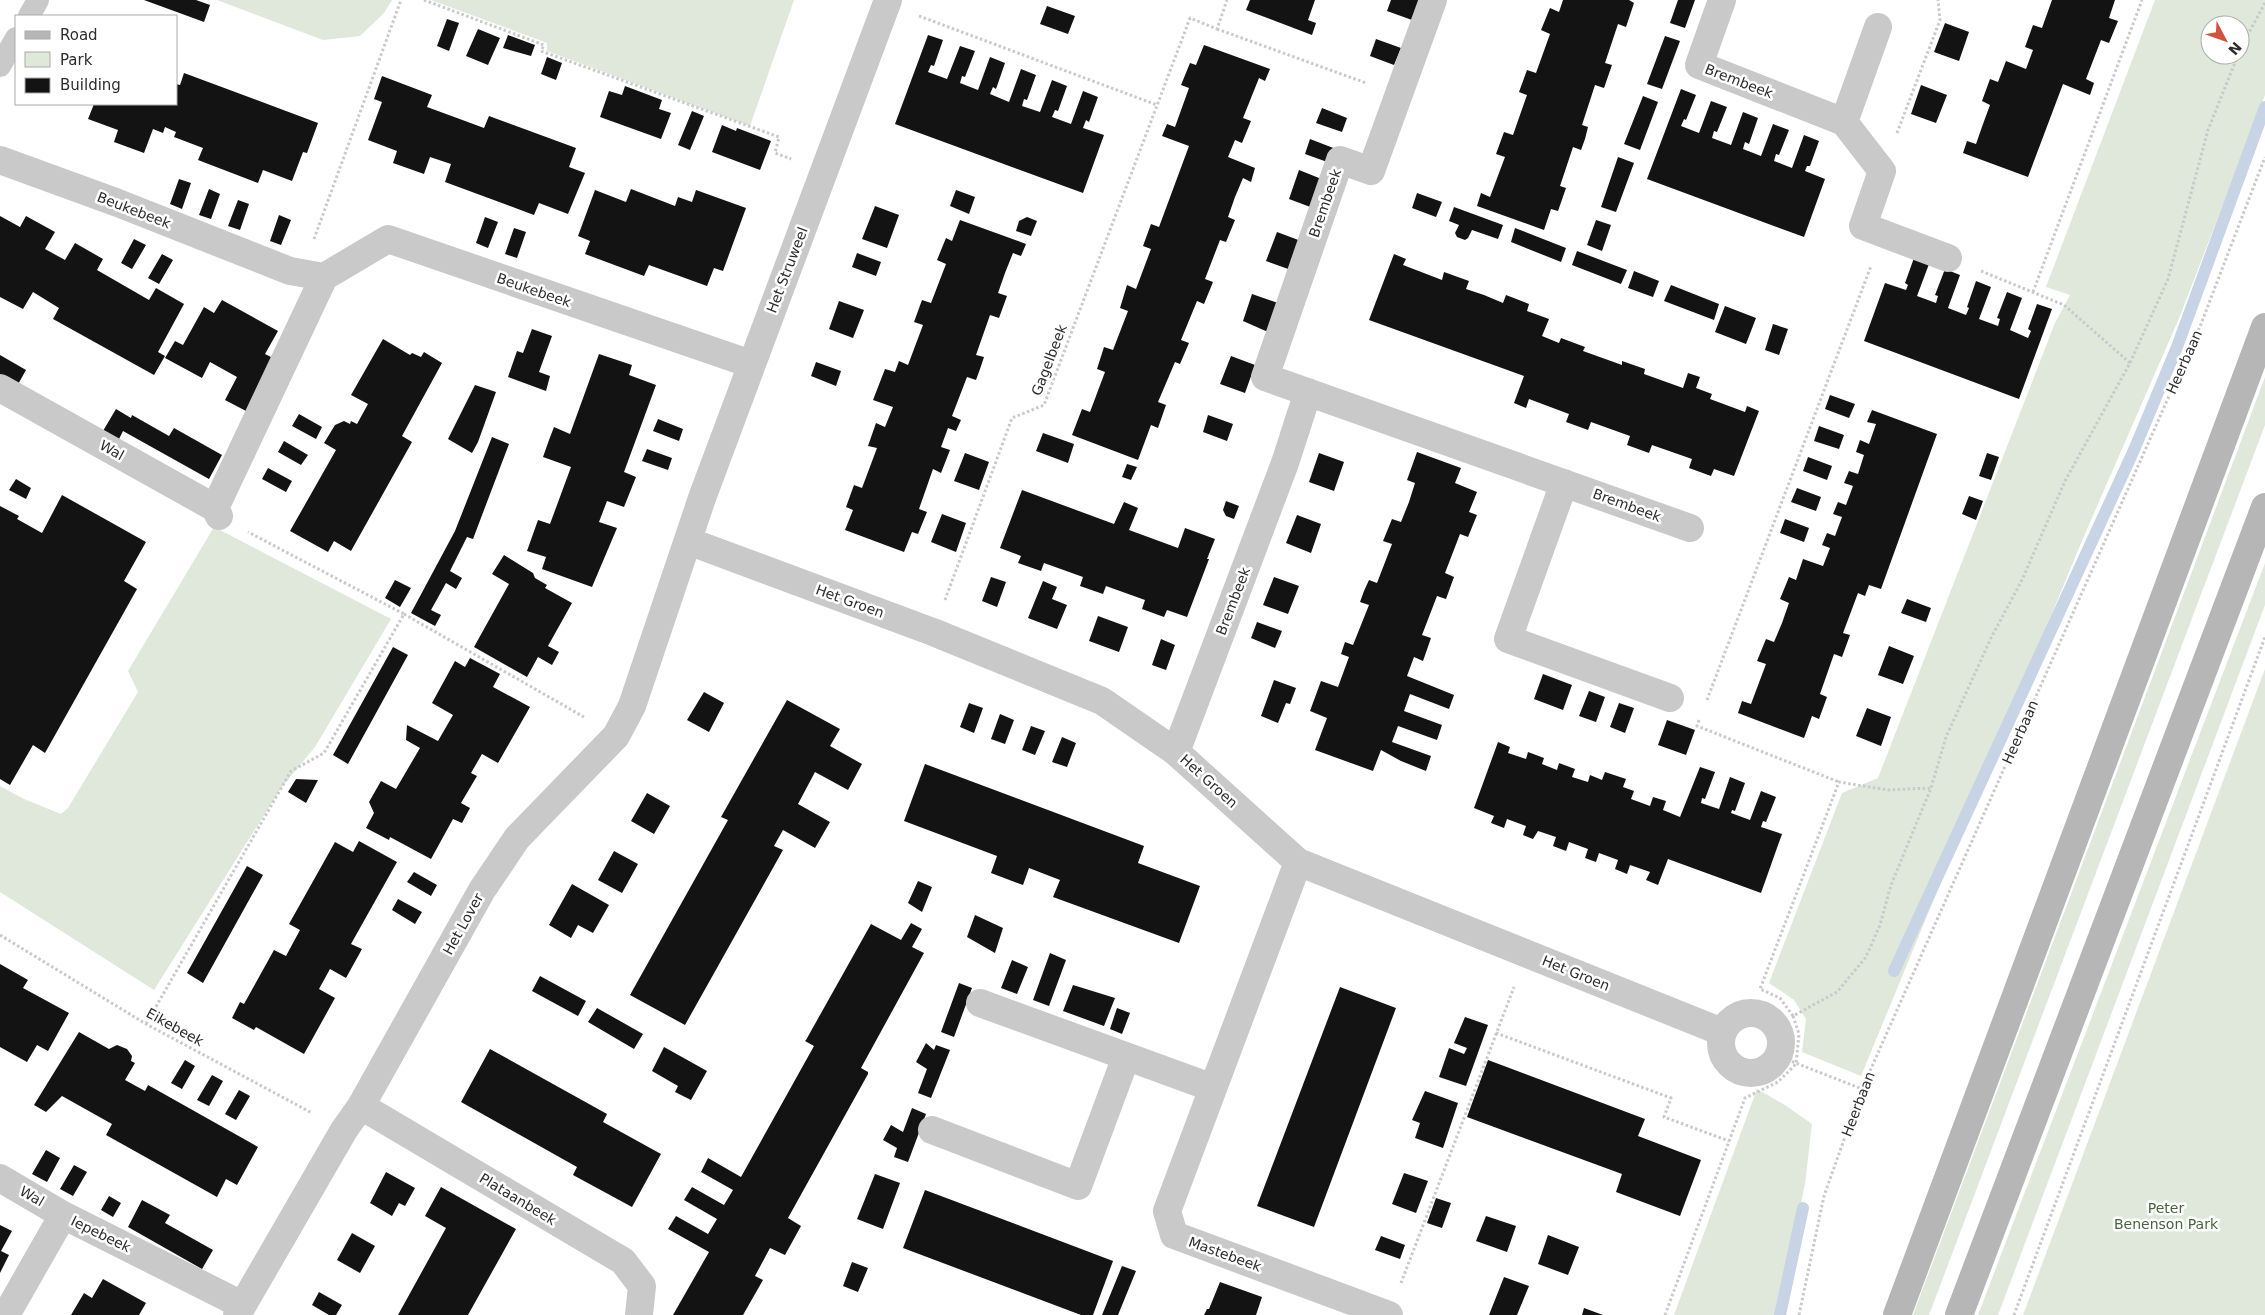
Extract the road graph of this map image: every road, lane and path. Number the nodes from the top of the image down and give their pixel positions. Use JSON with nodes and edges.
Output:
{"nodes":[{"id":1,"x":38,"y":0,"type":"edge"},
{"id":2,"x":401,"y":0,"type":"edge"},
{"id":3,"x":424,"y":0,"type":"edge"},
{"id":4,"x":1227,"y":0,"type":"edge"},
{"id":5,"x":1433,"y":0,"type":"edge"},
{"id":6,"x":1722,"y":0,"type":"edge"},
{"id":7,"x":1938,"y":0,"type":"edge"},
{"id":8,"x":2142,"y":0,"type":"edge"},
{"id":9,"x":887,"y":2,"type":"edge"},
{"id":10,"x":2265,"y":3,"type":"edge"},
{"id":11,"x":30,"y":15,"type":"edge"},
{"id":12,"x":1878,"y":27,"type":"dead end"},
{"id":13,"x":1217,"y":28,"type":"junction"},
{"id":14,"x":2250,"y":31,"type":"edge"},
{"id":15,"x":15,"y":40,"type":"edge"},
{"id":16,"x":2234,"y":65,"type":"edge"},
{"id":17,"x":0,"y":66,"type":"edge"},
{"id":18,"x":1398,"y":95,"type":"junction"},
{"id":19,"x":1157,"y":105,"type":"junction"},
{"id":20,"x":1844,"y":122,"type":"junction"},
{"id":21,"x":2265,"y":157,"type":"edge"},
{"id":22,"x":0,"y":160,"type":"edge"},
{"id":23,"x":824,"y":170,"type":"junction"},
{"id":24,"x":1882,"y":170,"type":"junction"},
{"id":25,"x":1883,"y":233,"type":"junction"},
{"id":26,"x":1948,"y":258,"type":"joint"},
{"id":27,"x":313,"y":275,"type":"junction"},
{"id":28,"x":2033,"y":292,"type":"junction"},
{"id":29,"x":2265,"y":327,"type":"edge"},
{"id":30,"x":2130,"y":363,"type":"junction"},
{"id":31,"x":751,"y":364,"type":"junction"},
{"id":32,"x":0,"y":388,"type":"edge"},
{"id":33,"x":1308,"y":392,"type":"junction"},
{"id":34,"x":1564,"y":483,"type":"junction"},
{"id":35,"x":2265,"y":507,"type":"edge"},
{"id":36,"x":217,"y":512,"type":"junction"},
{"id":37,"x":1690,"y":528,"type":"dead end"},
{"id":38,"x":688,"y":541,"type":"junction"},
{"id":39,"x":404,"y":614,"type":"junction"},
{"id":40,"x":933,"y":632,"type":"junction"},
{"id":41,"x":2265,"y":637,"type":"edge"},
{"id":42,"x":1670,"y":698,"type":"dead end"},
{"id":43,"x":555,"y":700,"type":"dead end"},
{"id":44,"x":1704,"y":708,"type":"dead end"},
{"id":45,"x":1700,"y":717,"type":"dead end"},
{"id":46,"x":1176,"y":752,"type":"junction"},
{"id":47,"x":1839,"y":782,"type":"junction"},
{"id":48,"x":1930,"y":788,"type":"junction"},
{"id":49,"x":1298,"y":862,"type":"junction"},
{"id":50,"x":0,"y":935,"type":"edge"},
{"id":51,"x":1526,"y":954,"type":"junction"},
{"id":52,"x":980,"y":1003,"type":"dead end"},
{"id":53,"x":1793,"y":1016,"type":"junction"},
{"id":54,"x":146,"y":1024,"type":"junction"},
{"id":55,"x":1722,"y":1032,"type":"junction"},
{"id":56,"x":1496,"y":1033,"type":"junction"},
{"id":57,"x":1126,"y":1057,"type":"junction"},
{"id":58,"x":1788,"y":1060,"type":"junction"},
{"id":59,"x":1213,"y":1088,"type":"junction"},
{"id":60,"x":1862,"y":1089,"type":"junction"},
{"id":61,"x":360,"y":1106,"type":"junction"},
{"id":62,"x":344,"y":1130,"type":"junction"},
{"id":63,"x":932,"y":1130,"type":"dead end"},
{"id":64,"x":1729,"y":1141,"type":"junction"},
{"id":65,"x":0,"y":1178,"type":"edge"},
{"id":66,"x":63,"y":1215,"type":"junction"},
{"id":67,"x":1335,"y":1306,"type":"edge"},
{"id":68,"x":240,"y":1310,"type":"edge"},
{"id":69,"x":6,"y":1315,"type":"edge"},
{"id":70,"x":639,"y":1315,"type":"edge"},
{"id":71,"x":1389,"y":1315,"type":"edge"},
{"id":72,"x":1665,"y":1315,"type":"edge"},
{"id":73,"x":1799,"y":1315,"type":"edge"},
{"id":74,"x":1897,"y":1315,"type":"edge"},
{"id":75,"x":1959,"y":1315,"type":"edge"},
{"id":76,"x":2014,"y":1315,"type":"edge"}],
"edges":[{"from":1,"to":11,"type":"lane"},
{"from":2,"to":27,"type":"path"},
{"from":3,"to":23,"type":"path"},
{"from":4,"to":13,"type":"path"},
{"from":5,"to":18,"type":"street","name":"Brembeek"},
{"from":6,"to":20,"type":"street","name":"Brembeek"},
{"from":7,"to":24,"type":"path"},
{"from":8,"to":28,"type":"path"},
{"from":9,"to":19,"type":"path"},
{"from":9,"to":23,"type":"street","name":"Het Struweel"},
{"from":10,"to":14,"type":"path"},
{"from":12,"to":20,"type":"street"},
{"from":13,"to":18,"type":"path"},
{"from":13,"to":19,"type":"path","name":"Gagelbeek"},
{"from":15,"to":17,"type":"lane"},
{"from":16,"to":30,"type":"path"},
{"from":18,"to":33,"type":"street","name":"Brembeek"},
{"from":19,"to":40,"type":"path","name":"Gagelbeek"},
{"from":20,"to":24,"type":"street"},
{"from":21,"to":60,"type":"path","name":"Heerbaan"},
{"from":22,"to":27,"type":"street","name":"Beukebeek"},
{"from":23,"to":31,"type":"street","name":"Het Struweel"},
{"from":24,"to":25,"type":"street"},
{"from":25,"to":26,"type":"street"},
{"from":25,"to":44,"type":"path"},
{"from":26,"to":28,"type":"path"},
{"from":27,"to":31,"type":"street","name":"Beukebeek"},
{"from":27,"to":36,"type":"street"},
{"from":28,"to":30,"type":"path"},
{"from":29,"to":74,"type":"main road"},
{"from":30,"to":48,"type":"path"},
{"from":31,"to":38,"type":"street","name":"Het Struweel"},
{"from":32,"to":36,"type":"street","name":"Wal"},
{"from":33,"to":34,"type":"street","name":"Brembeek"},
{"from":33,"to":46,"type":"street","name":"Brembeek"},
{"from":34,"to":37,"type":"street","name":"Brembeek"},
{"from":34,"to":42,"type":"street"},
{"from":35,"to":75,"type":"main road"},
{"from":36,"to":39,"type":"path"},
{"from":38,"to":40,"type":"street","name":"Het Groen"},
{"from":38,"to":61,"type":"street","name":"Het Lover"},
{"from":39,"to":43,"type":"path"},
{"from":39,"to":54,"type":"path"},
{"from":40,"to":46,"type":"street","name":"Het Groen"},
{"from":41,"to":76,"type":"path"},
{"from":45,"to":47,"type":"path"},
{"from":46,"to":49,"type":"street","name":"Het Groen"},
{"from":47,"to":48,"type":"path"},
{"from":47,"to":53,"type":"path"},
{"from":48,"to":53,"type":"path"},
{"from":49,"to":51,"type":"street","name":"Het Groen"},
{"from":49,"to":59,"type":"street","name":"Mastebeek"},
{"from":50,"to":54,"type":"path","name":"Eikebeek"},
{"from":51,"to":55,"type":"street","name":"Het Groen"},
{"from":51,"to":56,"type":"path"},
{"from":52,"to":57,"type":"street"},
{"from":53,"to":58,"type":"path"},
{"from":54,"to":62,"type":"path","name":"Eikebeek"},
{"from":55,"to":58,"type":"street"},
{"from":55,"to":58,"type":"street"},
{"from":56,"to":64,"type":"path"},
{"from":56,"to":71,"type":"path"},
{"from":57,"to":59,"type":"street"},
{"from":57,"to":63,"type":"street"},
{"from":58,"to":60,"type":"path"},
{"from":58,"to":64,"type":"path"},
{"from":59,"to":67,"type":"street","name":"Mastebeek"},
{"from":60,"to":73,"type":"path","name":"Heerbaan"},
{"from":61,"to":62,"type":"street","name":"Het Lover"},
{"from":61,"to":70,"type":"street","name":"Plataanbeek"},
{"from":62,"to":68,"type":"street","name":"Het Lover"},
{"from":64,"to":72,"type":"path"},
{"from":65,"to":66,"type":"street","name":"Wal"},
{"from":66,"to":68,"type":"street","name":"Iepebeek"},
{"from":66,"to":69,"type":"street","name":"Iepebeek"},
{"from":67,"to":71,"type":"street","name":"Mastebeek"}]}
